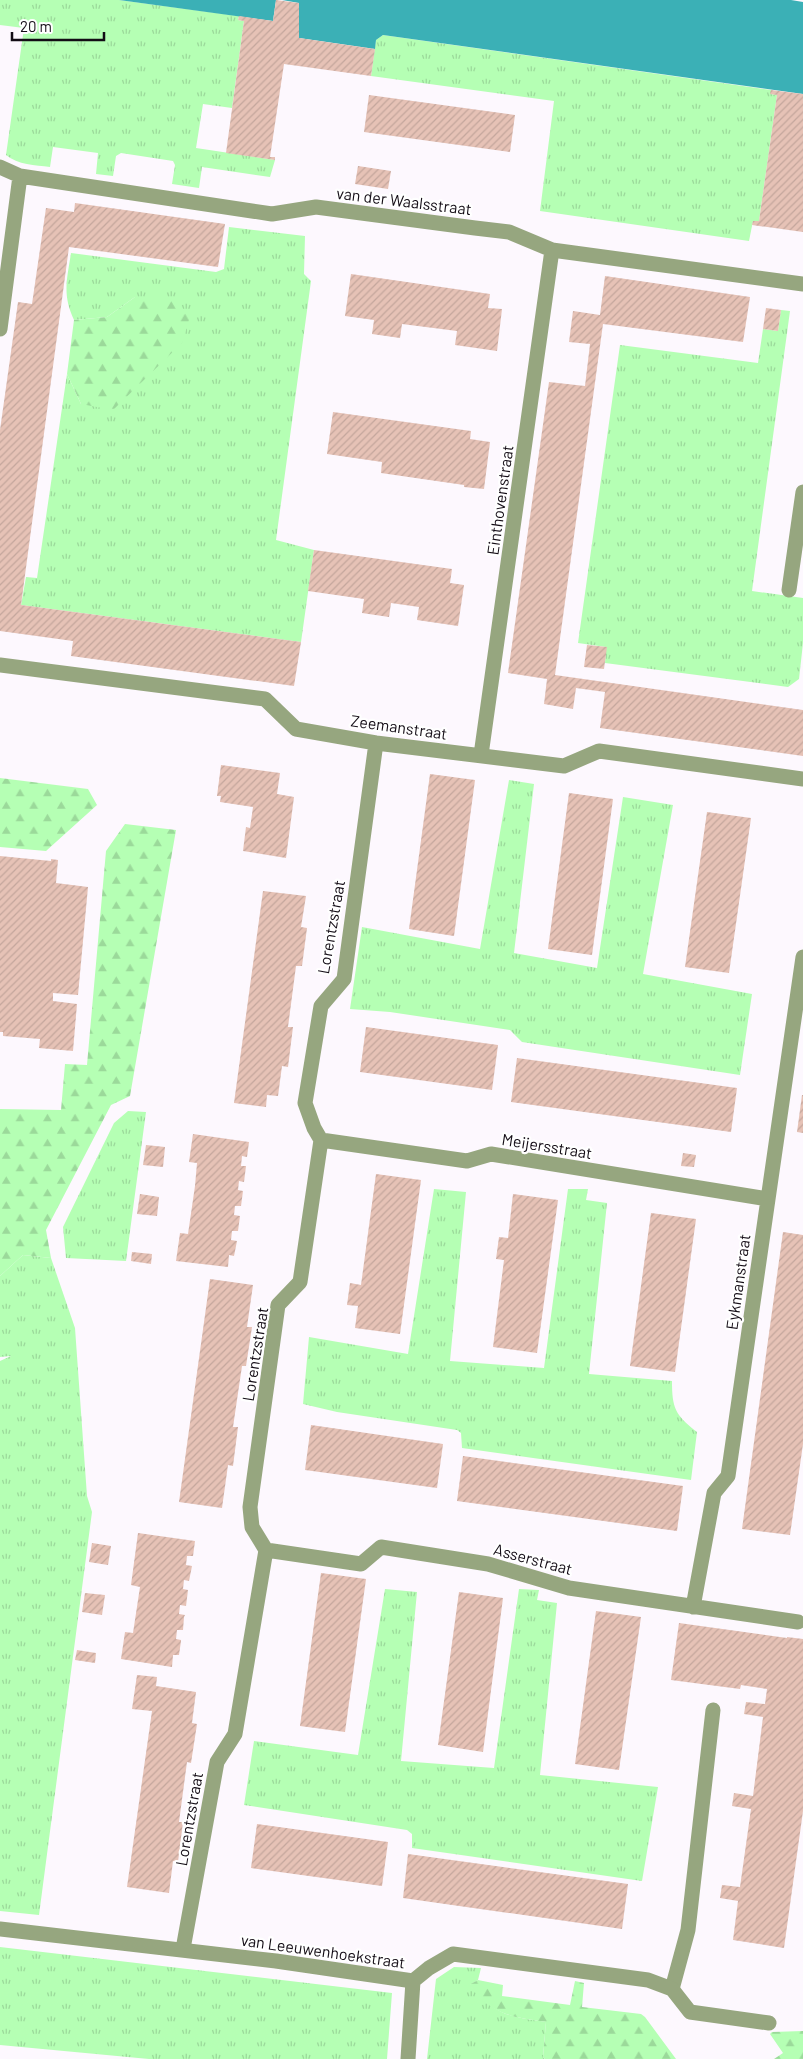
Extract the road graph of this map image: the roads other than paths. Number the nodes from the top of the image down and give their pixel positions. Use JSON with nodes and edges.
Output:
{"nodes":[{"id":1,"x":0,"y":168,"type":"edge"},
{"id":2,"x":20,"y":176,"type":"junction"},
{"id":3,"x":552,"y":250,"type":"junction"},
{"id":4,"x":803,"y":284,"type":"edge"},
{"id":5,"x":0,"y":328,"type":"edge"},
{"id":6,"x":803,"y":492,"type":"edge"},
{"id":7,"x":788,"y":590,"type":"dead end"},
{"id":8,"x":0,"y":665,"type":"edge"},
{"id":9,"x":376,"y":742,"type":"junction"},
{"id":10,"x":481,"y":755,"type":"junction"},
{"id":11,"x":803,"y":779,"type":"edge"},
{"id":12,"x":803,"y":957,"type":"edge"},
{"id":13,"x":321,"y":1140,"type":"junction"},
{"id":14,"x":768,"y":1199,"type":"junction"},
{"id":15,"x":266,"y":1550,"type":"junction"},
{"id":16,"x":693,"y":1607,"type":"junction"},
{"id":17,"x":798,"y":1622,"type":"dead end"},
{"id":18,"x":713,"y":1710,"type":"dead end"},
{"id":19,"x":0,"y":1929,"type":"edge"},
{"id":20,"x":184,"y":1949,"type":"junction"},
{"id":21,"x":413,"y":1981,"type":"junction"},
{"id":22,"x":672,"y":1990,"type":"junction"},
{"id":23,"x":770,"y":2023,"type":"dead end"},
{"id":24,"x":408,"y":2059,"type":"edge"}],
"edges":[{"from":1,"to":2,"type":"street","name":"van der Waalsstraat"},
{"from":2,"to":3,"type":"street","name":"van der Waalsstraat"},
{"from":2,"to":5,"type":"street"},
{"from":3,"to":4,"type":"street","name":"van der Waalsstraat"},
{"from":3,"to":10,"type":"street","name":"Einthovenstraat"},
{"from":6,"to":7,"type":"street"},
{"from":8,"to":9,"type":"street","name":"Zeemanstraat"},
{"from":9,"to":10,"type":"street","name":"Zeemanstraat"},
{"from":9,"to":13,"type":"street","name":"Lorentzstraat"},
{"from":10,"to":11,"type":"street","name":"Zeemanstraat"},
{"from":12,"to":14,"type":"street","name":"Eykmanstraat"},
{"from":13,"to":14,"type":"street","name":"Meijersstraat"},
{"from":13,"to":15,"type":"street","name":"Lorentzstraat"},
{"from":14,"to":16,"type":"street","name":"Eykmanstraat"},
{"from":15,"to":16,"type":"street","name":"Asserstraat"},
{"from":15,"to":20,"type":"street","name":"Lorentzstraat"},
{"from":16,"to":17,"type":"street","name":"Asserstraat"},
{"from":18,"to":22,"type":"street"},
{"from":19,"to":20,"type":"street","name":"van Leeuwenhoekstraat"},
{"from":20,"to":21,"type":"street","name":"van Leeuwenhoekstraat"},
{"from":21,"to":22,"type":"street","name":"van Leeuwenhoekstraat"},
{"from":21,"to":24,"type":"street"},
{"from":22,"to":23,"type":"street","name":"van Leeuwenhoekstraat"}]}
